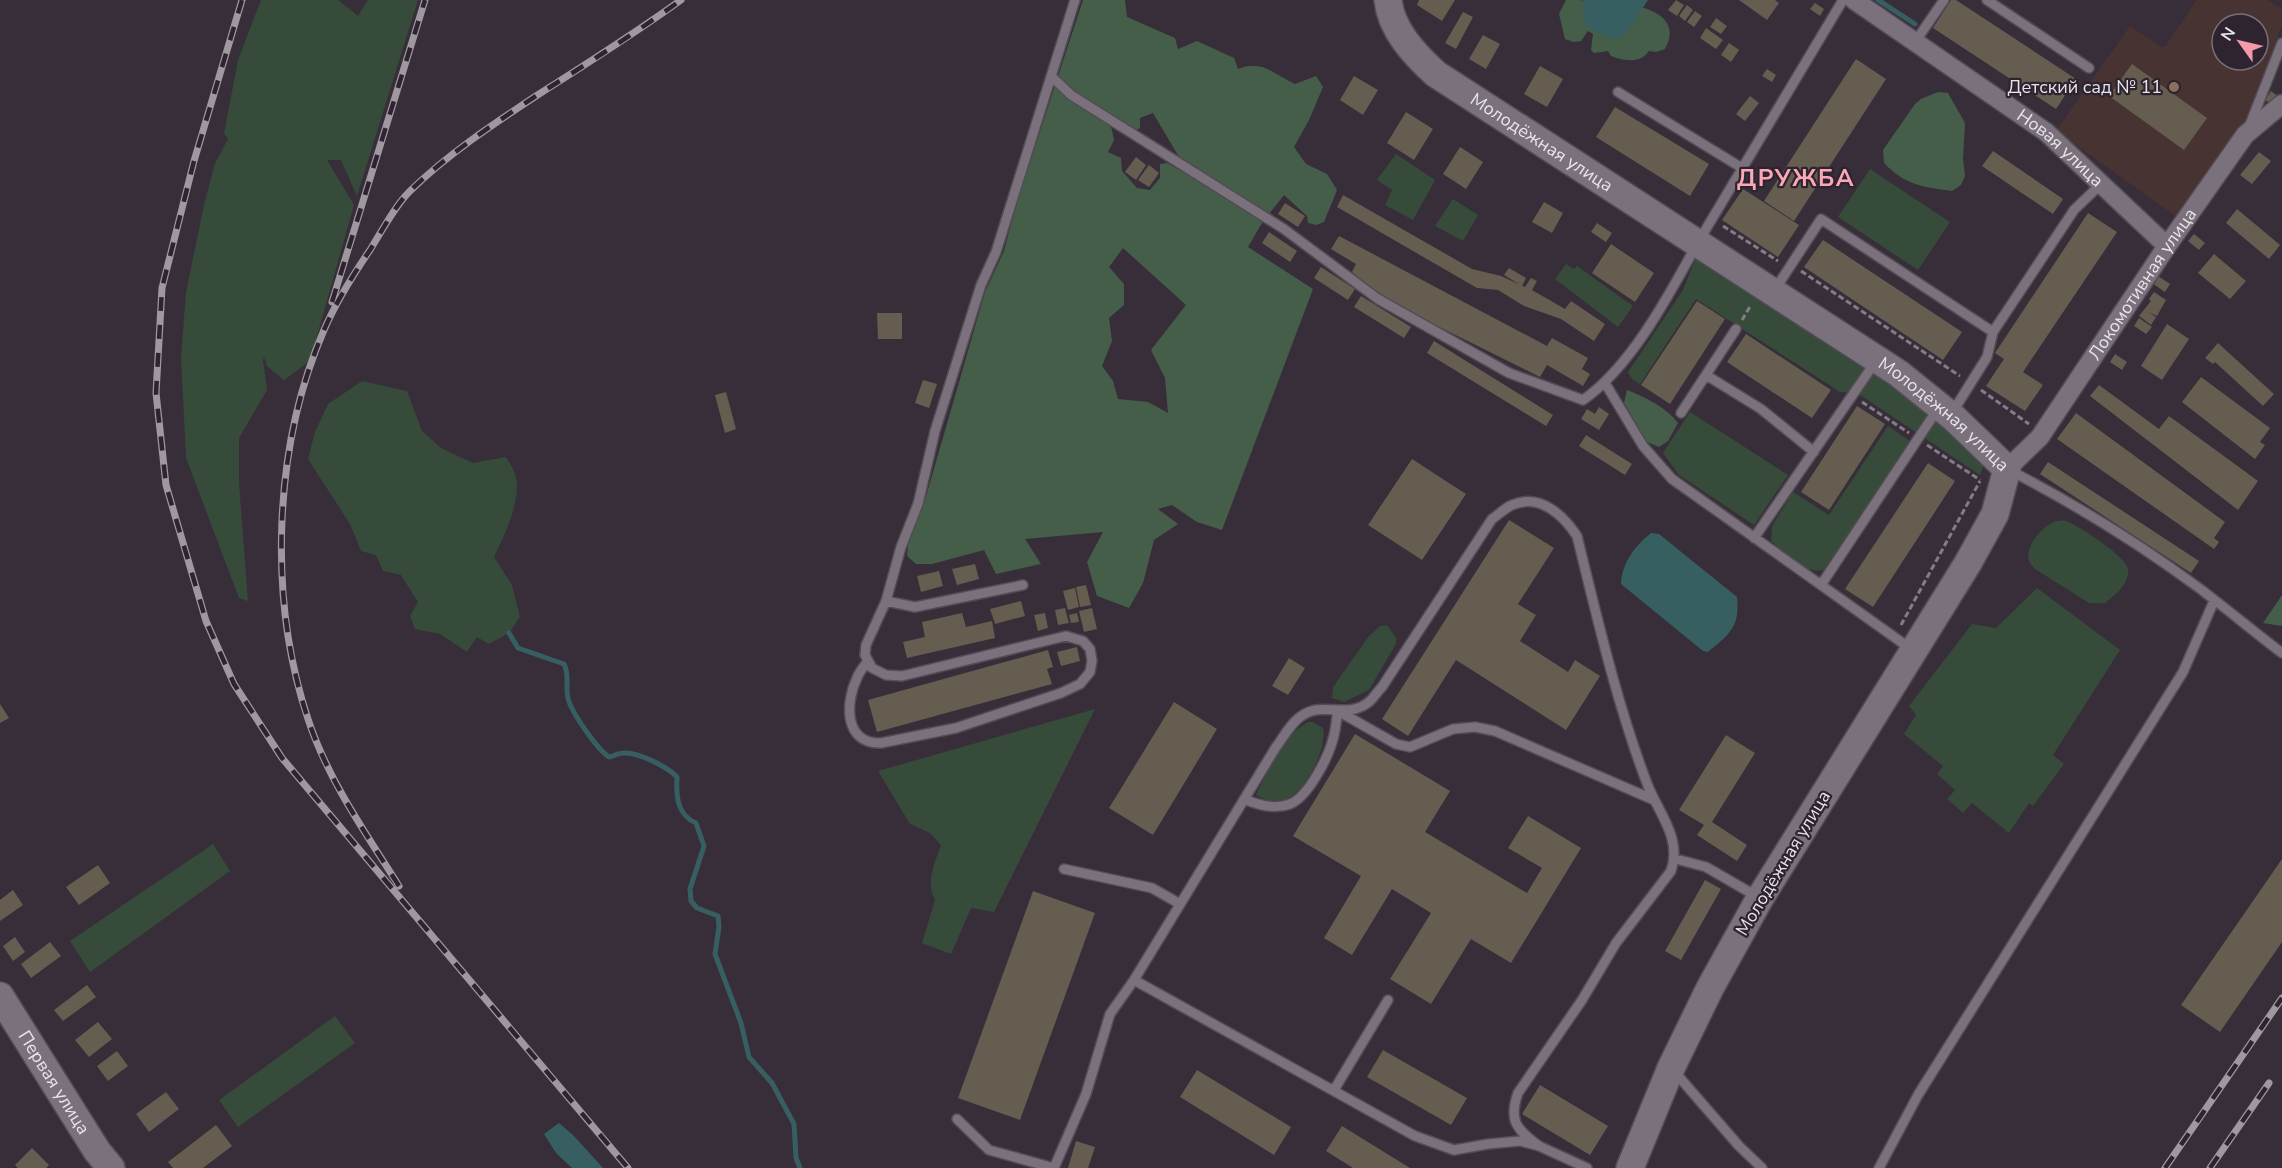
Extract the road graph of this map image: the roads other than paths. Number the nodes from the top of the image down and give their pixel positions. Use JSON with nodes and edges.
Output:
{"nodes":[{"id":1,"x":1075,"y":0,"type":"edge"},
{"id":2,"x":1388,"y":0,"type":"edge"},
{"id":3,"x":1843,"y":0,"type":"edge"},
{"id":4,"x":1854,"y":0,"type":"edge"},
{"id":5,"x":1944,"y":0,"type":"edge"},
{"id":6,"x":1987,"y":0,"type":"edge"},
{"id":7,"x":1915,"y":42,"type":"junction"},
{"id":8,"x":2282,"y":43,"type":"edge"},
{"id":9,"x":2089,"y":68,"type":"dead end"},
{"id":10,"x":1051,"y":76,"type":"junction"},
{"id":11,"x":1618,"y":92,"type":"dead end"},
{"id":12,"x":2282,"y":104,"type":"edge"},
{"id":13,"x":2245,"y":135,"type":"junction"},
{"id":14,"x":1742,"y":168,"type":"junction"},
{"id":15,"x":2102,"y":183,"type":"junction"},
{"id":16,"x":1697,"y":244,"type":"junction"},
{"id":17,"x":2167,"y":246,"type":"junction"},
{"id":18,"x":1769,"y":288,"type":"junction"},
{"id":19,"x":1736,"y":329,"type":"road end"},
{"id":20,"x":1993,"y":332,"type":"junction"},
{"id":21,"x":1878,"y":359,"type":"junction"},
{"id":22,"x":1706,"y":375,"type":"junction"},
{"id":23,"x":1605,"y":383,"type":"junction"},
{"id":24,"x":1945,"y":411,"type":"junction"},
{"id":25,"x":1681,"y":413,"type":"dead end"},
{"id":26,"x":1814,"y":452,"type":"junction"},
{"id":27,"x":2007,"y":469,"type":"junction"},
{"id":28,"x":1754,"y":538,"type":"junction"},
{"id":29,"x":1023,"y":585,"type":"dead end"},
{"id":30,"x":1821,"y":585,"type":"junction"},
{"id":31,"x":886,"y":601,"type":"junction"},
{"id":32,"x":2214,"y":601,"type":"junction"},
{"id":33,"x":1903,"y":644,"type":"junction"},
{"id":34,"x":2282,"y":653,"type":"edge"},
{"id":35,"x":867,"y":662,"type":"junction"},
{"id":36,"x":1338,"y":711,"type":"junction"},
{"id":37,"x":1244,"y":799,"type":"junction"},
{"id":38,"x":1654,"y":800,"type":"junction"},
{"id":39,"x":1676,"y":859,"type":"junction"},
{"id":40,"x":1064,"y":869,"type":"dead end"},
{"id":41,"x":1760,"y":898,"type":"junction"},
{"id":42,"x":1180,"y":904,"type":"junction"},
{"id":43,"x":1134,"y":980,"type":"junction"},
{"id":44,"x":0,"y":996,"type":"edge"},
{"id":45,"x":1388,"y":1000,"type":"dead end"},
{"id":46,"x":1671,"y":1068,"type":"junction"},
{"id":47,"x":1334,"y":1090,"type":"junction"},
{"id":48,"x":957,"y":1119,"type":"dead end"},
{"id":49,"x":1539,"y":1146,"type":"junction"},
{"id":50,"x":111,"y":1168,"type":"edge"},
{"id":51,"x":1054,"y":1168,"type":"edge"},
{"id":52,"x":1587,"y":1168,"type":"edge"},
{"id":53,"x":1630,"y":1168,"type":"edge"},
{"id":54,"x":1762,"y":1168,"type":"edge"},
{"id":55,"x":1879,"y":1168,"type":"edge"}],
"edges":[{"from":1,"to":10,"type":"lane"},
{"from":2,"to":16,"type":"street","name":"Молодёжная улица"},
{"from":3,"to":14,"type":"lane"},
{"from":4,"to":7,"type":"street","name":"Новая улица"},
{"from":5,"to":7,"type":"lane"},
{"from":6,"to":9,"type":"lane"},
{"from":7,"to":15,"type":"street","name":"Новая улица"},
{"from":8,"to":13,"type":"lane"},
{"from":10,"to":23,"type":"lane"},
{"from":10,"to":31,"type":"lane"},
{"from":11,"to":14,"type":"lane"},
{"from":12,"to":13,"type":"street","name":"Локомотивная улица"},
{"from":13,"to":17,"type":"street","name":"Локомотивная улица"},
{"from":14,"to":16,"type":"lane"},
{"from":15,"to":17,"type":"street","name":"Новая улица"},
{"from":15,"to":20,"type":"lane"},
{"from":16,"to":18,"type":"street","name":"Молодёжная улица"},
{"from":16,"to":23,"type":"lane"},
{"from":17,"to":27,"type":"street","name":"Локомотивная улица"},
{"from":18,"to":20,"type":"lane"},
{"from":18,"to":21,"type":"street","name":"Молодёжная улица"},
{"from":19,"to":22,"type":"lane"},
{"from":20,"to":24,"type":"lane"},
{"from":21,"to":24,"type":"street","name":"Молодёжная улица"},
{"from":21,"to":26,"type":"lane"},
{"from":22,"to":25,"type":"lane"},
{"from":22,"to":26,"type":"lane"},
{"from":23,"to":28,"type":"lane"},
{"from":24,"to":27,"type":"street","name":"Молодёжная улица"},
{"from":24,"to":30,"type":"lane"},
{"from":26,"to":28,"type":"lane"},
{"from":27,"to":32,"type":"lane"},
{"from":27,"to":33,"type":"street","name":"Молодёжная улица"},
{"from":28,"to":30,"type":"lane"},
{"from":29,"to":31,"type":"lane"},
{"from":30,"to":33,"type":"lane"},
{"from":31,"to":35,"type":"lane"},
{"from":32,"to":34,"type":"lane"},
{"from":32,"to":55,"type":"lane"},
{"from":33,"to":41,"type":"street","name":"Молодёжная улица"},
{"from":35,"to":35,"type":"lane"},
{"from":36,"to":37,"type":"lane"},
{"from":36,"to":37,"type":"lane"},
{"from":36,"to":38,"type":"lane"},
{"from":36,"to":38,"type":"lane"},
{"from":37,"to":42,"type":"lane"},
{"from":38,"to":39,"type":"lane"},
{"from":39,"to":41,"type":"lane"},
{"from":39,"to":49,"type":"lane"},
{"from":40,"to":42,"type":"lane"},
{"from":41,"to":46,"type":"street","name":"Молодёжная улица"},
{"from":42,"to":43,"type":"lane"},
{"from":43,"to":47,"type":"lane"},
{"from":43,"to":51,"type":"lane"},
{"from":44,"to":50,"type":"street","name":"Первая улица"},
{"from":45,"to":47,"type":"lane"},
{"from":46,"to":53,"type":"street","name":"Молодёжная улица"},
{"from":46,"to":54,"type":"lane"},
{"from":47,"to":49,"type":"lane"},
{"from":48,"to":51,"type":"lane"},
{"from":49,"to":52,"type":"lane"}]}
